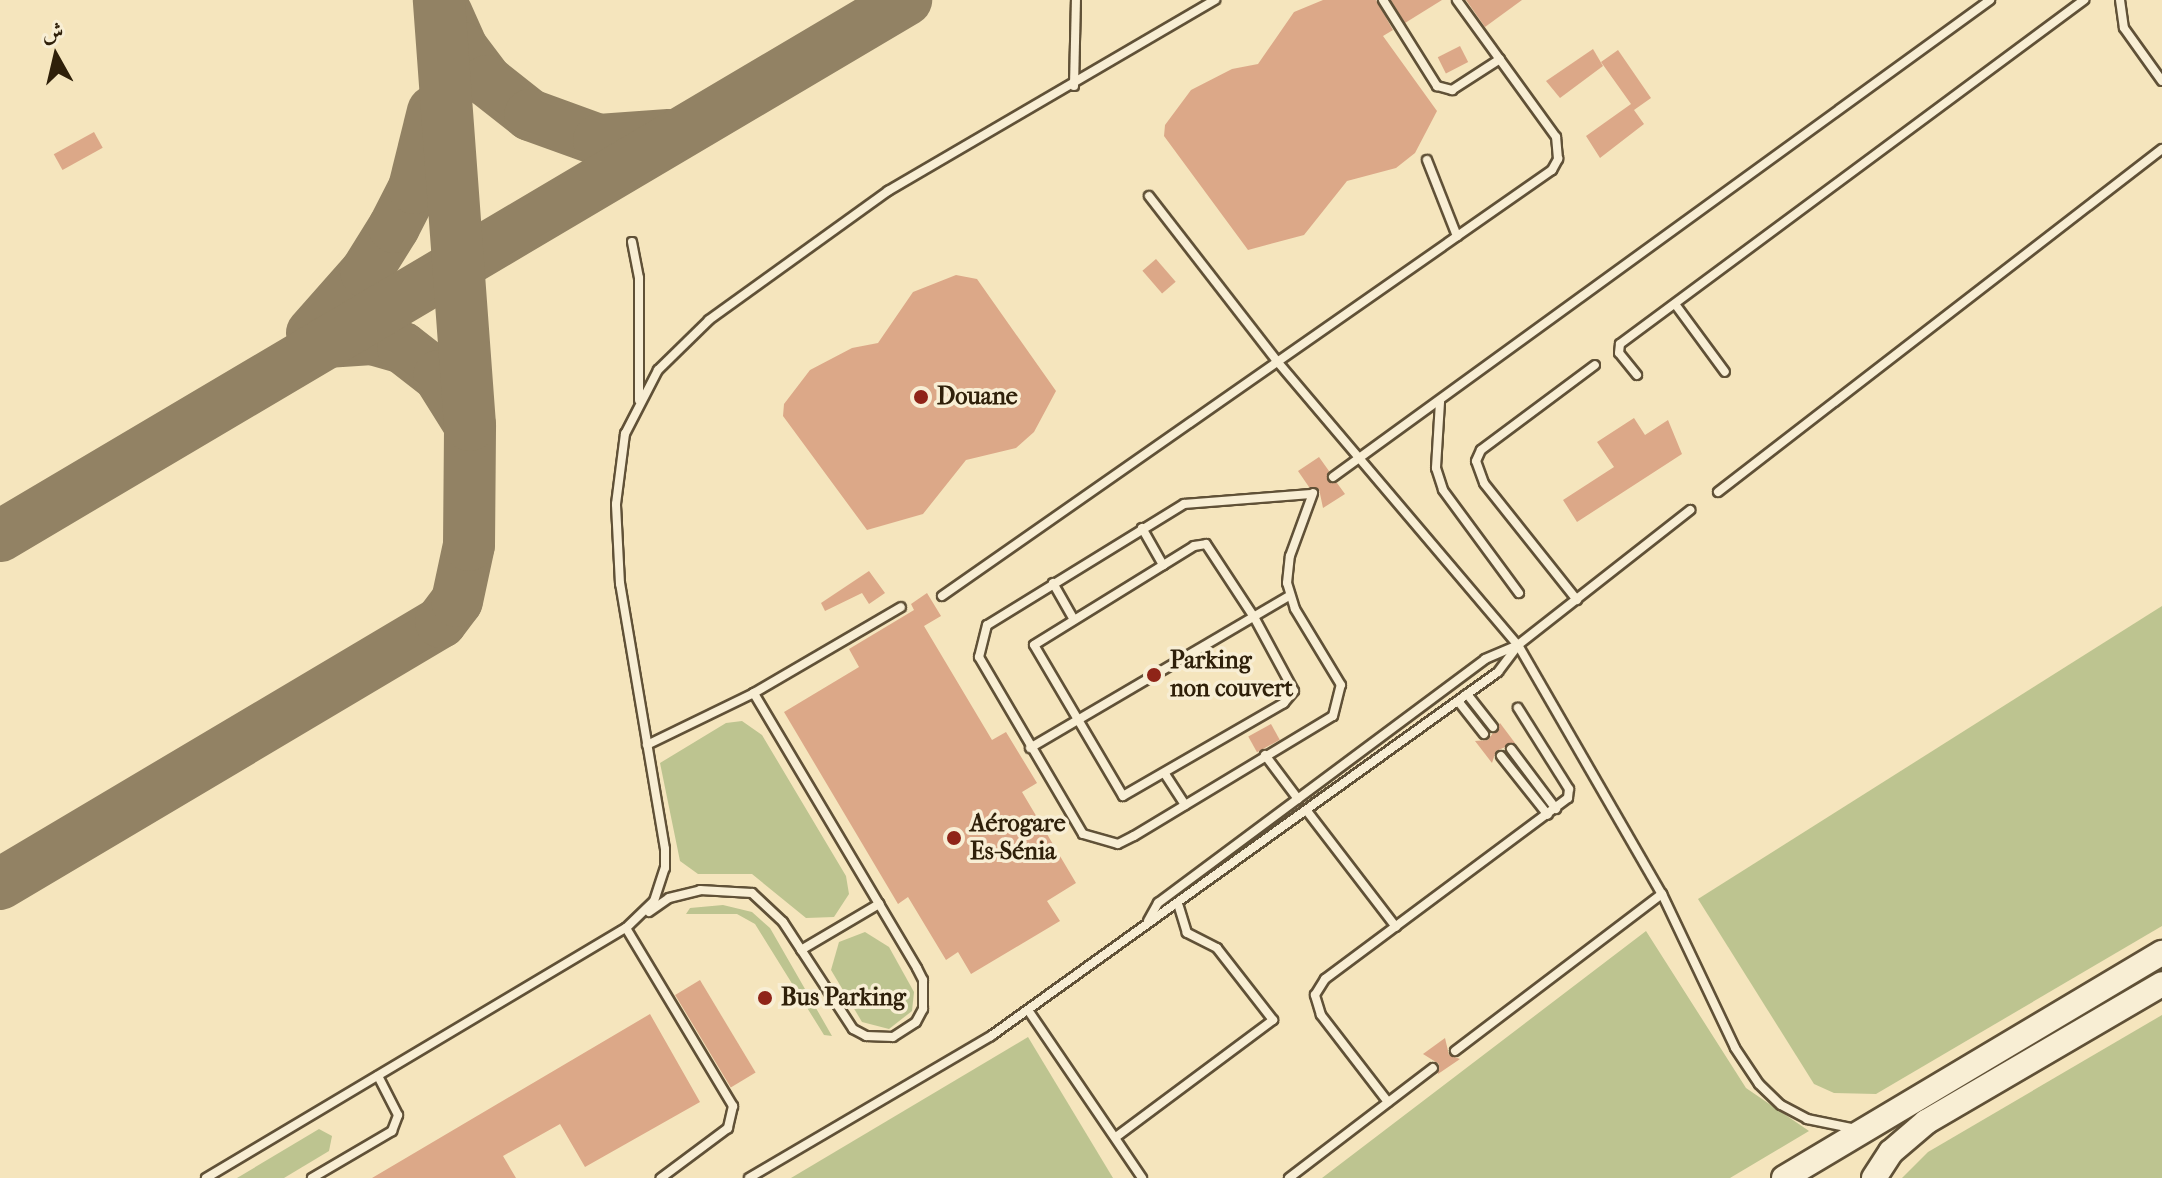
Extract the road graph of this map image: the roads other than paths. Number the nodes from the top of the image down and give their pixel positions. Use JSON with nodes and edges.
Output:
{"nodes":[{"id":1,"x":1076,"y":0,"type":"edge"},
{"id":2,"x":1215,"y":0,"type":"edge"},
{"id":3,"x":1383,"y":0,"type":"edge"},
{"id":4,"x":1457,"y":0,"type":"edge"},
{"id":5,"x":1990,"y":0,"type":"edge"},
{"id":6,"x":2084,"y":0,"type":"edge"},
{"id":7,"x":2120,"y":0,"type":"edge"},
{"id":8,"x":1500,"y":59,"type":"junction"},
{"id":9,"x":2162,"y":81,"type":"edge"},
{"id":10,"x":1074,"y":86,"type":"junction"},
{"id":11,"x":2162,"y":149,"type":"edge"},
{"id":12,"x":1427,"y":160,"type":"dead end"},
{"id":13,"x":1149,"y":196,"type":"dead end"},
{"id":14,"x":1457,"y":236,"type":"junction"},
{"id":15,"x":632,"y":242,"type":"dead end"},
{"id":16,"x":1675,"y":304,"type":"junction"},
{"id":17,"x":1276,"y":360,"type":"junction"},
{"id":18,"x":1595,"y":365,"type":"dead end"},
{"id":19,"x":1725,"y":372,"type":"dead end"},
{"id":20,"x":1637,"y":375,"type":"dead end"},
{"id":21,"x":639,"y":401,"type":"junction"},
{"id":22,"x":1440,"y":402,"type":"junction"},
{"id":23,"x":1357,"y":459,"type":"junction"},
{"id":24,"x":1333,"y":477,"type":"dead end"},
{"id":25,"x":1718,"y":492,"type":"dead end"},
{"id":26,"x":1690,"y":510,"type":"dead end"},
{"id":27,"x":1142,"y":528,"type":"junction"},
{"id":28,"x":1163,"y":565,"type":"junction"},
{"id":29,"x":1053,"y":583,"type":"junction"},
{"id":30,"x":1519,"y":593,"type":"dead end"},
{"id":31,"x":942,"y":596,"type":"dead end"},
{"id":32,"x":1289,"y":596,"type":"junction"},
{"id":33,"x":1577,"y":600,"type":"junction"},
{"id":34,"x":901,"y":607,"type":"dead end"},
{"id":35,"x":1254,"y":617,"type":"junction"},
{"id":36,"x":1073,"y":618,"type":"junction"},
{"id":37,"x":1518,"y":645,"type":"junction"},
{"id":38,"x":754,"y":693,"type":"junction"},
{"id":39,"x":1467,"y":694,"type":"junction"},
{"id":40,"x":1458,"y":701,"type":"junction"},
{"id":41,"x":1518,"y":708,"type":"dead end"},
{"id":42,"x":1076,"y":721,"type":"junction"},
{"id":43,"x":1254,"y":721,"type":"junction"},
{"id":44,"x":1493,"y":727,"type":"dead end"},
{"id":45,"x":1259,"y":731,"type":"dead end"},
{"id":46,"x":1484,"y":734,"type":"dead end"},
{"id":47,"x":647,"y":745,"type":"junction"},
{"id":48,"x":1030,"y":748,"type":"junction"},
{"id":49,"x":1511,"y":749,"type":"dead end"},
{"id":50,"x":1265,"y":755,"type":"junction"},
{"id":51,"x":1501,"y":756,"type":"dead end"},
{"id":52,"x":1165,"y":774,"type":"junction"},
{"id":53,"x":1298,"y":799,"type":"junction"},
{"id":54,"x":1185,"y":805,"type":"junction"},
{"id":55,"x":1556,"y":809,"type":"junction"},
{"id":56,"x":1307,"y":811,"type":"junction"},
{"id":57,"x":1548,"y":815,"type":"junction"},
{"id":58,"x":1228,"y":851,"type":"junction"},
{"id":59,"x":1237,"y":863,"type":"junction"},
{"id":60,"x":1662,"y":894,"type":"junction"},
{"id":61,"x":879,"y":904,"type":"junction"},
{"id":62,"x":1179,"y":906,"type":"junction"},
{"id":63,"x":641,"y":917,"type":"junction"},
{"id":64,"x":1148,"y":921,"type":"junction"},
{"id":65,"x":1396,"y":927,"type":"junction"},
{"id":66,"x":626,"y":928,"type":"junction"},
{"id":67,"x":801,"y":950,"type":"junction"},
{"id":68,"x":2162,"y":953,"type":"edge"},
{"id":69,"x":2162,"y":984,"type":"edge"},
{"id":70,"x":1028,"y":1010,"type":"junction"},
{"id":71,"x":1455,"y":1051,"type":"dead end"},
{"id":72,"x":1433,"y":1068,"type":"dead end"},
{"id":73,"x":378,"y":1076,"type":"junction"},
{"id":74,"x":1388,"y":1102,"type":"junction"},
{"id":75,"x":1865,"y":1130,"type":"junction"},
{"id":76,"x":1116,"y":1137,"type":"junction"},
{"id":77,"x":206,"y":1178,"type":"edge"},
{"id":78,"x":312,"y":1178,"type":"edge"},
{"id":79,"x":661,"y":1178,"type":"edge"},
{"id":80,"x":749,"y":1178,"type":"edge"},
{"id":81,"x":1142,"y":1178,"type":"edge"},
{"id":82,"x":1289,"y":1178,"type":"edge"},
{"id":83,"x":1784,"y":1178,"type":"edge"},
{"id":84,"x":1874,"y":1178,"type":"edge"}],
"edges":[{"from":1,"to":10,"type":"lane"},
{"from":2,"to":10,"type":"lane"},
{"from":3,"to":8,"type":"lane"},
{"from":4,"to":8,"type":"lane"},
{"from":5,"to":22,"type":"lane"},
{"from":6,"to":16,"type":"lane"},
{"from":7,"to":9,"type":"lane"},
{"from":8,"to":14,"type":"lane"},
{"from":10,"to":21,"type":"lane"},
{"from":11,"to":25,"type":"lane"},
{"from":12,"to":14,"type":"lane"},
{"from":13,"to":17,"type":"lane"},
{"from":14,"to":17,"type":"lane"},
{"from":15,"to":21,"type":"lane"},
{"from":16,"to":19,"type":"lane"},
{"from":16,"to":20,"type":"lane"},
{"from":17,"to":23,"type":"lane"},
{"from":17,"to":31,"type":"lane"},
{"from":18,"to":33,"type":"lane"},
{"from":21,"to":47,"type":"lane"},
{"from":22,"to":23,"type":"lane"},
{"from":22,"to":30,"type":"lane"},
{"from":23,"to":24,"type":"lane"},
{"from":23,"to":37,"type":"lane"},
{"from":26,"to":33,"type":"lane"},
{"from":27,"to":28,"type":"lane"},
{"from":27,"to":29,"type":"lane"},
{"from":27,"to":32,"type":"lane"},
{"from":28,"to":35,"type":"lane"},
{"from":28,"to":36,"type":"lane"},
{"from":29,"to":36,"type":"lane"},
{"from":29,"to":48,"type":"lane"},
{"from":32,"to":35,"type":"lane"},
{"from":32,"to":50,"type":"lane"},
{"from":33,"to":37,"type":"lane"},
{"from":34,"to":38,"type":"lane"},
{"from":35,"to":42,"type":"lane"},
{"from":35,"to":43,"type":"lane"},
{"from":36,"to":42,"type":"lane"},
{"from":37,"to":39,"type":"lane"},
{"from":37,"to":53,"type":"lane"},
{"from":37,"to":60,"type":"lane"},
{"from":38,"to":47,"type":"lane"},
{"from":38,"to":61,"type":"lane"},
{"from":39,"to":40,"type":"lane"},
{"from":39,"to":44,"type":"lane"},
{"from":40,"to":46,"type":"lane"},
{"from":40,"to":56,"type":"lane"},
{"from":41,"to":55,"type":"lane"},
{"from":42,"to":48,"type":"lane"},
{"from":42,"to":52,"type":"lane"},
{"from":43,"to":45,"type":"lane"},
{"from":43,"to":52,"type":"lane"},
{"from":47,"to":63,"type":"lane"},
{"from":48,"to":54,"type":"lane"},
{"from":49,"to":55,"type":"lane"},
{"from":50,"to":53,"type":"lane"},
{"from":50,"to":54,"type":"lane"},
{"from":51,"to":57,"type":"lane"},
{"from":52,"to":54,"type":"lane"},
{"from":53,"to":58,"type":"lane"},
{"from":55,"to":57,"type":"lane"},
{"from":56,"to":59,"type":"lane"},
{"from":56,"to":65,"type":"lane"},
{"from":57,"to":65,"type":"lane"},
{"from":58,"to":59,"type":"lane"},
{"from":58,"to":64,"type":"lane"},
{"from":59,"to":62,"type":"lane"},
{"from":60,"to":71,"type":"lane"},
{"from":60,"to":75,"type":"lane"},
{"from":61,"to":67,"type":"lane"},
{"from":61,"to":67,"type":"lane"},
{"from":62,"to":64,"type":"lane"},
{"from":62,"to":76,"type":"lane"},
{"from":63,"to":66,"type":"lane"},
{"from":63,"to":67,"type":"lane"},
{"from":64,"to":70,"type":"lane"},
{"from":65,"to":74,"type":"lane"},
{"from":66,"to":73,"type":"lane"},
{"from":66,"to":79,"type":"lane"},
{"from":68,"to":75,"type":"street"},
{"from":69,"to":84,"type":"street"},
{"from":70,"to":76,"type":"lane"},
{"from":70,"to":80,"type":"lane"},
{"from":72,"to":74,"type":"lane"},
{"from":73,"to":77,"type":"lane"},
{"from":73,"to":78,"type":"lane"},
{"from":74,"to":82,"type":"lane"},
{"from":75,"to":83,"type":"street"},
{"from":76,"to":81,"type":"lane"}]}
